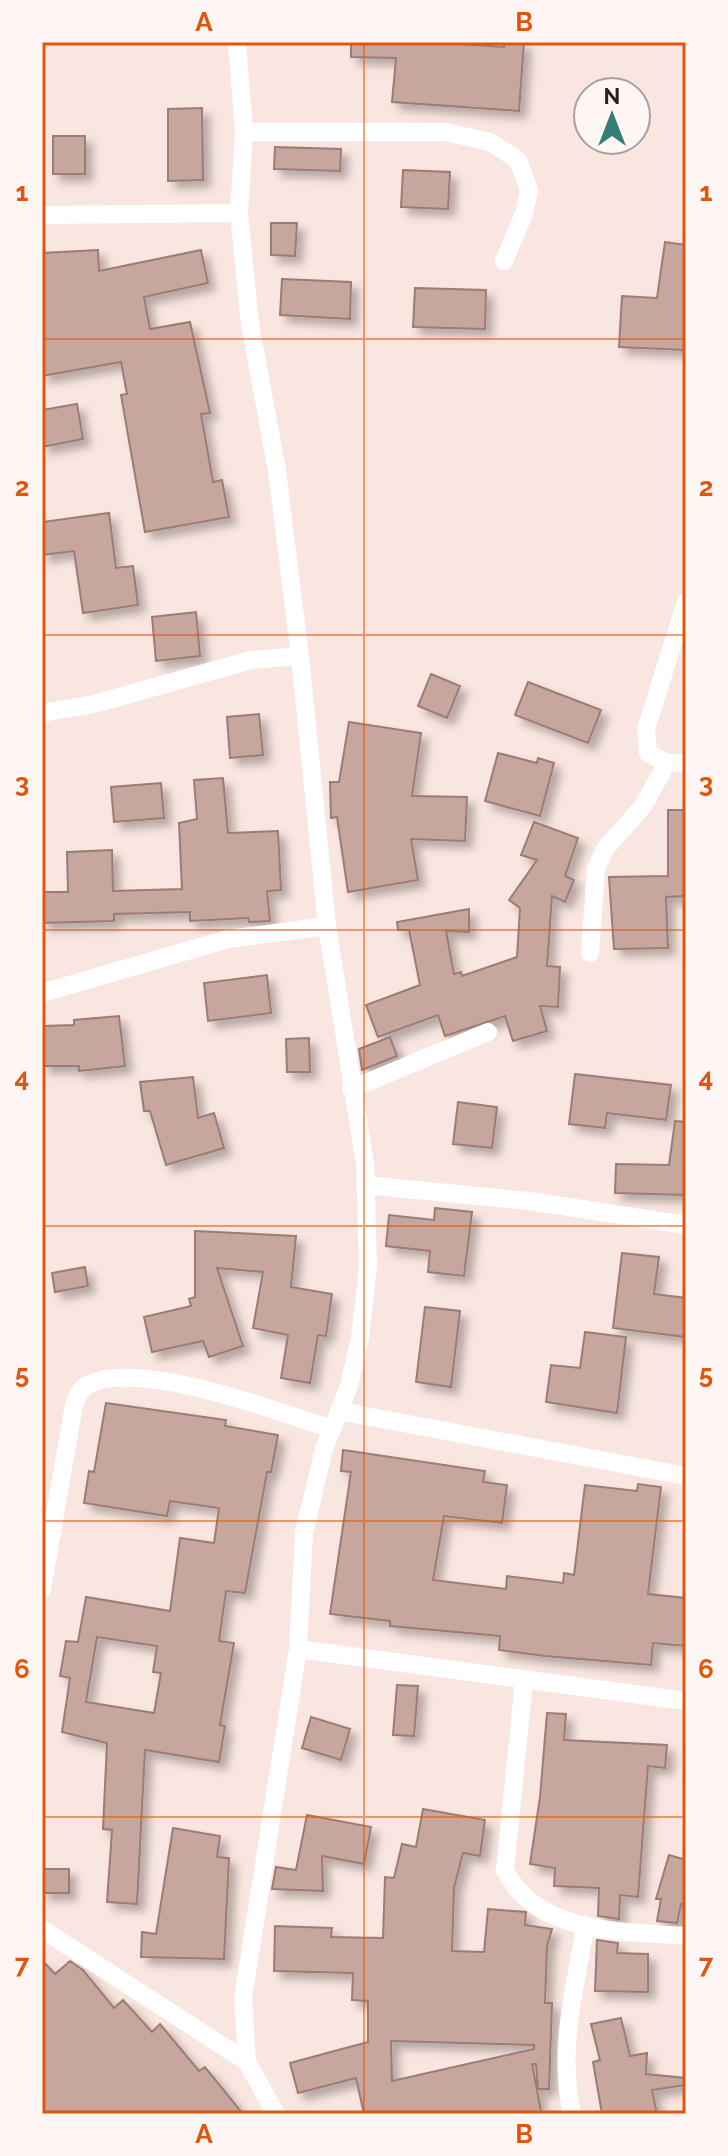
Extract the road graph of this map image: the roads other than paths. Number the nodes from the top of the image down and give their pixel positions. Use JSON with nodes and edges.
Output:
{"nodes":[{"id":1,"x":237,"y":42,"type":"edge"},
{"id":2,"x":244,"y":132,"type":"junction"},
{"id":3,"x":239,"y":213,"type":"junction"},
{"id":4,"x":42,"y":215,"type":"edge"},
{"id":5,"x":504,"y":261,"type":"dead end"},
{"id":6,"x":686,"y":602,"type":"edge"},
{"id":7,"x":300,"y":656,"type":"junction"},
{"id":8,"x":42,"y":713,"type":"edge"},
{"id":9,"x":667,"y":763,"type":"junction"},
{"id":10,"x":686,"y":763,"type":"edge"},
{"id":11,"x":327,"y":926,"type":"junction"},
{"id":12,"x":590,"y":953,"type":"dead end"},
{"id":13,"x":42,"y":993,"type":"edge"},
{"id":14,"x":488,"y":1032,"type":"dead end"},
{"id":15,"x":351,"y":1089,"type":"junction"},
{"id":16,"x":365,"y":1185,"type":"junction"},
{"id":17,"x":686,"y":1225,"type":"edge"},
{"id":18,"x":339,"y":1411,"type":"junction"},
{"id":19,"x":332,"y":1429,"type":"junction"},
{"id":20,"x":686,"y":1476,"type":"edge"},
{"id":21,"x":42,"y":1589,"type":"edge"},
{"id":22,"x":298,"y":1649,"type":"junction"},
{"id":23,"x":524,"y":1681,"type":"junction"},
{"id":24,"x":686,"y":1701,"type":"edge"},
{"id":25,"x":42,"y":1929,"type":"edge"},
{"id":26,"x":585,"y":1929,"type":"junction"},
{"id":27,"x":686,"y":1936,"type":"edge"},
{"id":28,"x":247,"y":2062,"type":"junction"},
{"id":29,"x":276,"y":2114,"type":"edge"},
{"id":30,"x":572,"y":2114,"type":"edge"}],
"edges":[{"from":1,"to":2,"type":"street"},
{"from":2,"to":3,"type":"street"},
{"from":2,"to":5,"type":"street"},
{"from":3,"to":4,"type":"street"},
{"from":3,"to":7,"type":"street"},
{"from":6,"to":9,"type":"street"},
{"from":7,"to":8,"type":"street"},
{"from":7,"to":11,"type":"street"},
{"from":9,"to":10,"type":"street"},
{"from":9,"to":12,"type":"street"},
{"from":11,"to":13,"type":"street"},
{"from":11,"to":15,"type":"street"},
{"from":14,"to":15,"type":"street"},
{"from":15,"to":16,"type":"street"},
{"from":16,"to":17,"type":"street"},
{"from":16,"to":18,"type":"street"},
{"from":18,"to":19,"type":"street"},
{"from":18,"to":20,"type":"street"},
{"from":19,"to":21,"type":"street"},
{"from":19,"to":22,"type":"street"},
{"from":22,"to":23,"type":"street"},
{"from":22,"to":28,"type":"street"},
{"from":23,"to":24,"type":"street"},
{"from":23,"to":26,"type":"street"},
{"from":25,"to":28,"type":"street"},
{"from":26,"to":27,"type":"street"},
{"from":26,"to":30,"type":"street"},
{"from":28,"to":29,"type":"street"}]}
